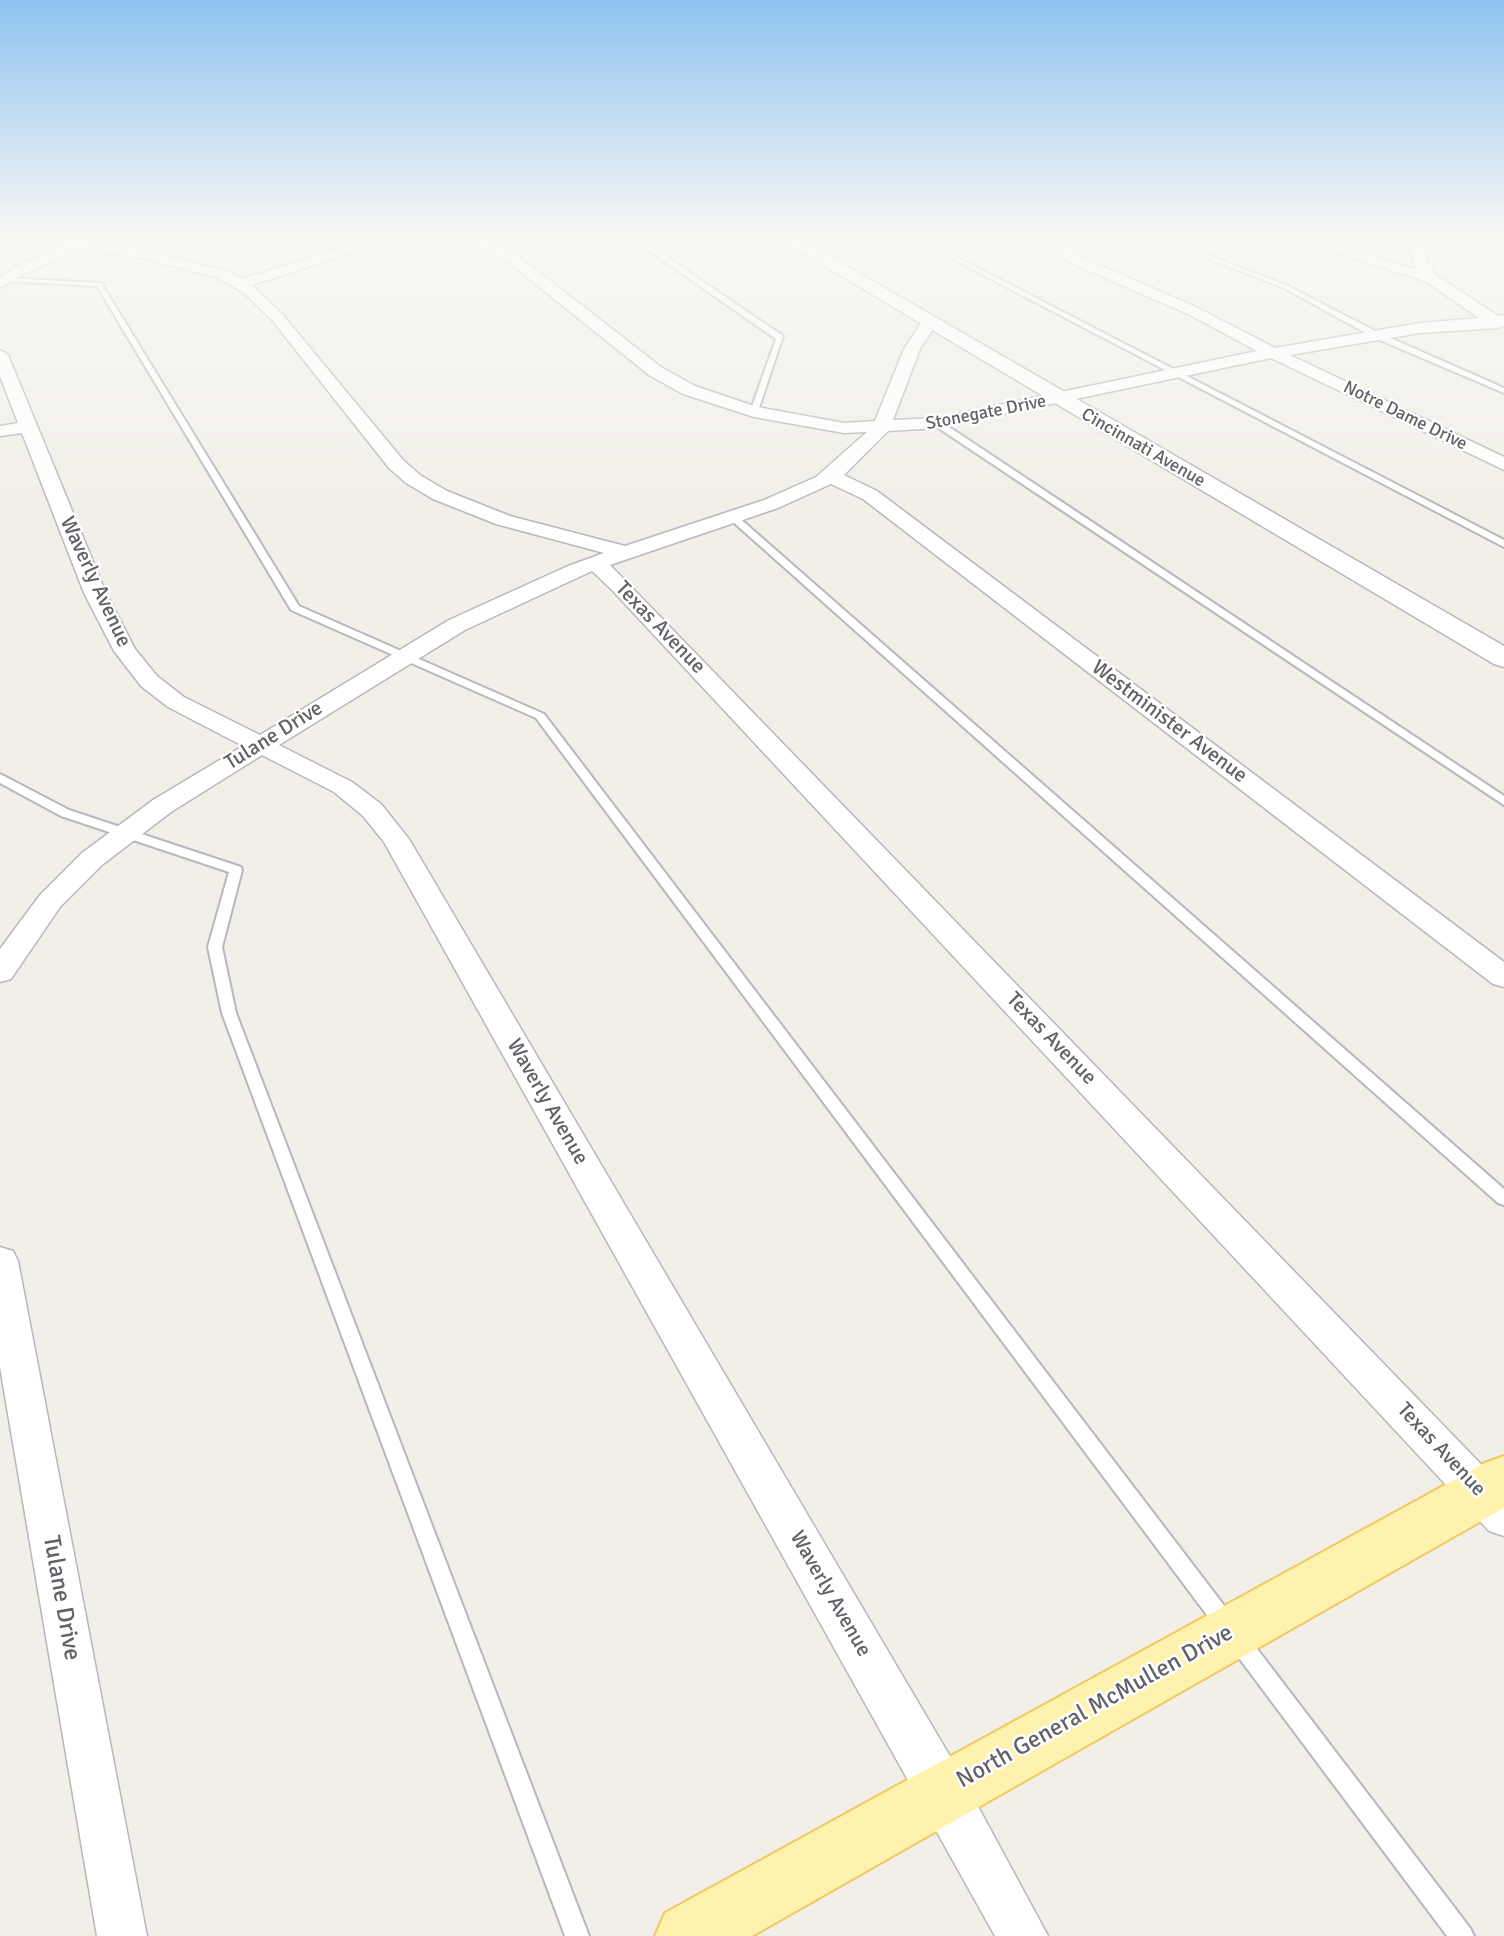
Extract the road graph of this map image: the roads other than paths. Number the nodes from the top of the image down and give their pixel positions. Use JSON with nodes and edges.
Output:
{"nodes":[{"id":1,"x":125,"y":326,"type":"edge"},
{"id":2,"x":284,"y":326,"type":"edge"},
{"id":3,"x":598,"y":326,"type":"edge"},
{"id":4,"x":763,"y":326,"type":"edge"},
{"id":5,"x":927,"y":326,"type":"edge"},
{"id":6,"x":935,"y":326,"type":"edge"},
{"id":7,"x":1085,"y":326,"type":"edge"},
{"id":8,"x":1222,"y":326,"type":"edge"},
{"id":9,"x":1360,"y":326,"type":"edge"},
{"id":10,"x":1465,"y":326,"type":"edge"},
{"id":11,"x":1376,"y":335,"type":"junction"},
{"id":12,"x":1273,"y":353,"type":"junction"},
{"id":13,"x":0,"y":355,"type":"edge"},
{"id":14,"x":1176,"y":374,"type":"junction"},
{"id":15,"x":1504,"y":391,"type":"edge"},
{"id":16,"x":1059,"y":399,"type":"junction"},
{"id":17,"x":754,"y":412,"type":"junction"},
{"id":18,"x":937,"y":423,"type":"junction"},
{"id":19,"x":14,"y":428,"type":"edge"},
{"id":20,"x":881,"y":428,"type":"junction"},
{"id":21,"x":1504,"y":464,"type":"edge"},
{"id":22,"x":830,"y":476,"type":"junction"},
{"id":23,"x":734,"y":518,"type":"junction"},
{"id":24,"x":1504,"y":544,"type":"edge"},
{"id":25,"x":626,"y":553,"type":"junction"},
{"id":26,"x":595,"y":563,"type":"junction"},
{"id":27,"x":403,"y":657,"type":"junction"},
{"id":28,"x":1504,"y":658,"type":"edge"},
{"id":29,"x":260,"y":745,"type":"junction"},
{"id":30,"x":0,"y":778,"type":"edge"},
{"id":31,"x":1504,"y":801,"type":"edge"},
{"id":32,"x":124,"y":835,"type":"junction"},
{"id":33,"x":9,"y":944,"type":"edge"},
{"id":34,"x":0,"y":972,"type":"edge"},
{"id":35,"x":1504,"y":977,"type":"edge"},
{"id":36,"x":1504,"y":1199,"type":"edge"},
{"id":37,"x":0,"y":1261,"type":"edge"},
{"id":38,"x":1496,"y":1497,"type":"edge"},
{"id":39,"x":1233,"y":1630,"type":"junction"},
{"id":40,"x":944,"y":1792,"type":"junction"},
{"id":41,"x":122,"y":1936,"type":"edge"},
{"id":42,"x":577,"y":1936,"type":"edge"},
{"id":43,"x":688,"y":1936,"type":"edge"},
{"id":44,"x":1023,"y":1936,"type":"edge"},
{"id":45,"x":1462,"y":1936,"type":"edge"}],
"edges":[{"from":1,"to":27,"type":"lane"},
{"from":2,"to":25,"type":"street","name":"Texas Avenue"},
{"from":3,"to":17,"type":"street"},
{"from":4,"to":17,"type":"lane"},
{"from":5,"to":20,"type":"street"},
{"from":6,"to":16,"type":"street","name":"Cincinnati Avenue"},
{"from":7,"to":14,"type":"lane"},
{"from":8,"to":12,"type":"street","name":"Notre Dame Drive"},
{"from":9,"to":11,"type":"lane"},
{"from":10,"to":11,"type":"street","name":"Stonegate Drive"},
{"from":11,"to":12,"type":"street","name":"Stonegate Drive"},
{"from":11,"to":15,"type":"lane"},
{"from":12,"to":14,"type":"street","name":"Stonegate Drive"},
{"from":12,"to":21,"type":"street","name":"Notre Dame Drive"},
{"from":13,"to":19,"type":"street","name":"Waverly Avenue"},
{"from":14,"to":16,"type":"street","name":"Stonegate Drive"},
{"from":14,"to":24,"type":"lane"},
{"from":16,"to":18,"type":"street","name":"Stonegate Drive"},
{"from":16,"to":28,"type":"street","name":"Cincinnati Avenue"},
{"from":17,"to":20,"type":"street"},
{"from":18,"to":20,"type":"street","name":"Stonegate Drive"},
{"from":18,"to":31,"type":"lane"},
{"from":19,"to":29,"type":"street","name":"Waverly Avenue"},
{"from":20,"to":22,"type":"street"},
{"from":22,"to":23,"type":"street"},
{"from":22,"to":35,"type":"street","name":"Westminister Avenue"},
{"from":23,"to":25,"type":"street"},
{"from":23,"to":36,"type":"lane"},
{"from":25,"to":26,"type":"street","name":"Tulane Drive"},
{"from":26,"to":27,"type":"street","name":"Tulane Drive"},
{"from":26,"to":38,"type":"street","name":"Texas Avenue"},
{"from":27,"to":29,"type":"street","name":"Tulane Drive"},
{"from":27,"to":39,"type":"lane"},
{"from":29,"to":32,"type":"street","name":"Tulane Drive"},
{"from":29,"to":40,"type":"street","name":"Waverly Avenue"},
{"from":30,"to":32,"type":"lane"},
{"from":32,"to":33,"type":"street","name":"Tulane Drive"},
{"from":32,"to":42,"type":"lane"},
{"from":33,"to":34,"type":"street","name":"Tulane Drive"},
{"from":37,"to":41,"type":"street","name":"Tulane Drive"},
{"from":38,"to":39,"type":"main road","name":"North General McMullen Drive"},
{"from":39,"to":40,"type":"main road","name":"North General McMullen Drive"},
{"from":39,"to":45,"type":"lane"},
{"from":40,"to":43,"type":"main road","name":"North General McMullen Drive"},
{"from":40,"to":44,"type":"street","name":"Waverly Avenue"}]}
